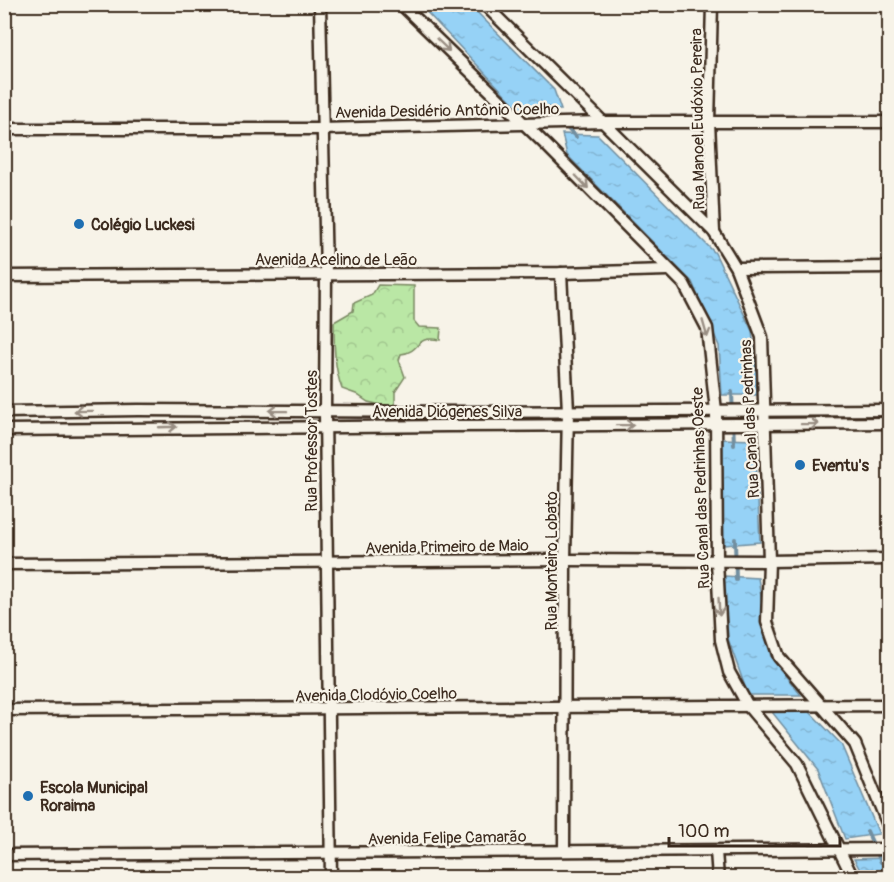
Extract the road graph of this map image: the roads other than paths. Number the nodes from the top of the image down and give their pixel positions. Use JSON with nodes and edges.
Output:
{"nodes":[{"id":1,"x":320,"y":4,"type":"edge"},
{"id":2,"x":401,"y":4,"type":"edge"},
{"id":3,"x":484,"y":4,"type":"edge"},
{"id":4,"x":712,"y":4,"type":"edge"},
{"id":5,"x":603,"y":122,"type":"junction"},
{"id":6,"x":709,"y":122,"type":"junction"},
{"id":7,"x":890,"y":122,"type":"edge"},
{"id":8,"x":522,"y":123,"type":"junction"},
{"id":9,"x":4,"y":129,"type":"edge"},
{"id":10,"x":321,"y":129,"type":"junction"},
{"id":11,"x":714,"y":232,"type":"junction"},
{"id":12,"x":736,"y":267,"type":"junction"},
{"id":13,"x":890,"y":267,"type":"edge"},
{"id":14,"x":668,"y":270,"type":"junction"},
{"id":15,"x":561,"y":273,"type":"junction"},
{"id":16,"x":326,"y":274,"type":"junction"},
{"id":17,"x":4,"y":276,"type":"edge"},
{"id":18,"x":138,"y":410,"type":"junction"},
{"id":19,"x":890,"y":410,"type":"edge"},
{"id":20,"x":568,"y":411,"type":"junction"},
{"id":21,"x":721,"y":411,"type":"junction"},
{"id":22,"x":766,"y":411,"type":"junction"},
{"id":23,"x":4,"y":412,"type":"edge"},
{"id":24,"x":325,"y":412,"type":"junction"},
{"id":25,"x":890,"y":423,"type":"edge"},
{"id":26,"x":721,"y":424,"type":"junction"},
{"id":27,"x":766,"y":424,"type":"junction"},
{"id":28,"x":325,"y":425,"type":"junction"},
{"id":29,"x":567,"y":426,"type":"junction"},
{"id":30,"x":139,"y":428,"type":"junction"},
{"id":31,"x":4,"y":430,"type":"edge"},
{"id":32,"x":890,"y":559,"type":"edge"},
{"id":33,"x":565,"y":560,"type":"junction"},
{"id":34,"x":722,"y":561,"type":"junction"},
{"id":35,"x":769,"y":561,"type":"junction"},
{"id":36,"x":327,"y":562,"type":"junction"},
{"id":37,"x":4,"y":564,"type":"edge"},
{"id":38,"x":821,"y":705,"type":"junction"},
{"id":39,"x":890,"y":705,"type":"edge"},
{"id":40,"x":752,"y":706,"type":"junction"},
{"id":41,"x":565,"y":707,"type":"junction"},
{"id":42,"x":4,"y":710,"type":"edge"},
{"id":43,"x":328,"y":710,"type":"junction"},
{"id":44,"x":890,"y":830,"type":"edge"},
{"id":45,"x":843,"y":849,"type":"junction"},
{"id":46,"x":889,"y":849,"type":"edge"},
{"id":47,"x":564,"y":850,"type":"junction"},
{"id":48,"x":716,"y":851,"type":"junction"},
{"id":49,"x":331,"y":853,"type":"junction"},
{"id":50,"x":4,"y":855,"type":"edge"},
{"id":51,"x":331,"y":878,"type":"edge"},
{"id":52,"x":717,"y":878,"type":"edge"},
{"id":53,"x":853,"y":878,"type":"edge"}],
"edges":[{"from":1,"to":10,"type":"street","name":"Rua Professor Tostes"},
{"from":2,"to":8,"type":"street","name":"Rua Canal das Pedrinhas Oeste","one_way":true},
{"from":3,"to":5,"type":"street","name":"Rua Canal das Pedrinhas"},
{"from":4,"to":6,"type":"street","name":"Rua Manoel Eudóxio Pereira"},
{"from":5,"to":6,"type":"street","name":"Avenida Desidério Antônio Coelho"},
{"from":5,"to":8,"type":"street","name":"Avenida Desidério Antônio Coelho"},
{"from":5,"to":11,"type":"street","name":"Rua Canal das Pedrinhas"},
{"from":6,"to":7,"type":"street","name":"Avenida Desidério Antônio Coelho"},
{"from":6,"to":11,"type":"street","name":"Rua Manoel Eudóxio Pereira"},
{"from":8,"to":10,"type":"street","name":"Avenida Desidério Antônio Coelho"},
{"from":8,"to":14,"type":"street","name":"Rua Canal das Pedrinhas Oeste","one_way":true},
{"from":9,"to":10,"type":"street","name":"Avenida Desidério Antônio Coelho"},
{"from":10,"to":16,"type":"street","name":"Rua Professor Tostes"},
{"from":11,"to":12,"type":"street","name":"Rua Canal das Pedrinhas"},
{"from":12,"to":13,"type":"street"},
{"from":12,"to":22,"type":"street","name":"Rua Canal das Pedrinhas"},
{"from":14,"to":15,"type":"street","name":"Avenida Acelino de Leão"},
{"from":14,"to":21,"type":"street","name":"Rua Canal das Pedrinhas Oeste","one_way":true},
{"from":15,"to":16,"type":"street","name":"Avenida Acelino de Leão"},
{"from":15,"to":20,"type":"street","name":"Rua Monteiro Lobato"},
{"from":16,"to":17,"type":"street","name":"Avenida Acelino de Leão"},
{"from":16,"to":24,"type":"street","name":"Rua Professor Tostes"},
{"from":18,"to":23,"type":"street","name":"Avenida Diógenes Silva","one_way":true},
{"from":24,"to":18,"type":"street","name":"Avenida Diógenes Silva","one_way":true},
{"from":18,"to":30,"type":"street"},
{"from":19,"to":22,"type":"street","name":"Avenida Diógenes Silva"},
{"from":20,"to":21,"type":"street","name":"Avenida Diógenes Silva"},
{"from":20,"to":24,"type":"street","name":"Avenida Diógenes Silva"},
{"from":20,"to":29,"type":"street","name":"Rua Monteiro Lobato"},
{"from":21,"to":22,"type":"street","name":"Avenida Diógenes Silva"},
{"from":21,"to":26,"type":"street","name":"Rua Canal das Pedrinhas Oeste"},
{"from":22,"to":27,"type":"street","name":"Rua Canal das Pedrinhas"},
{"from":24,"to":28,"type":"street","name":"Rua Professor Tostes"},
{"from":27,"to":25,"type":"street","name":"Avenida Diógenes Silva","one_way":true},
{"from":26,"to":27,"type":"street","name":"Avenida Diógenes Silva"},
{"from":29,"to":26,"type":"street","name":"Avenida Diógenes Silva","one_way":true},
{"from":26,"to":34,"type":"street","name":"Rua Canal das Pedrinhas Oeste"},
{"from":27,"to":35,"type":"street","name":"Rua Canal das Pedrinhas"},
{"from":28,"to":29,"type":"street","name":"Avenida Diógenes Silva"},
{"from":30,"to":28,"type":"street","name":"Avenida Diógenes Silva","one_way":true},
{"from":28,"to":36,"type":"street","name":"Rua Professor Tostes"},
{"from":29,"to":33,"type":"street","name":"Rua Monteiro Lobato"},
{"from":30,"to":31,"type":"street","name":"Avenida Diógenes Silva"},
{"from":32,"to":35,"type":"street","name":"Avenida Primeiro de Maio"},
{"from":33,"to":34,"type":"street","name":"Avenida Primeiro de Maio"},
{"from":33,"to":36,"type":"street","name":"Avenida Primeiro de Maio"},
{"from":33,"to":41,"type":"street","name":"Rua Monteiro Lobato"},
{"from":34,"to":35,"type":"street","name":"Avenida Primeiro de Maio"},
{"from":34,"to":40,"type":"street","name":"Rua Canal das Pedrinhas Oeste","one_way":true},
{"from":35,"to":38,"type":"street","name":"Rua Canal das Pedrinhas"},
{"from":36,"to":37,"type":"street","name":"Avenida Primeiro de Maio"},
{"from":36,"to":43,"type":"street","name":"Rua Professor Tostes"},
{"from":38,"to":39,"type":"street"},
{"from":38,"to":40,"type":"street","name":"Avenida Clodóvio Coelho"},
{"from":38,"to":44,"type":"street","name":"Rua Canal das Pedrinhas"},
{"from":40,"to":41,"type":"street","name":"Avenida Clodóvio Coelho"},
{"from":40,"to":45,"type":"street","name":"Rua Canal das Pedrinhas Oeste"},
{"from":41,"to":43,"type":"street","name":"Avenida Clodóvio Coelho"},
{"from":41,"to":47,"type":"street","name":"Rua Monteiro Lobato"},
{"from":42,"to":43,"type":"street","name":"Avenida Clodóvio Coelho"},
{"from":43,"to":49,"type":"street","name":"Rua Professor Tostes"},
{"from":45,"to":46,"type":"street","name":"Avenida Felipe Camarão"},
{"from":45,"to":48,"type":"street","name":"Avenida Felipe Camarão"},
{"from":45,"to":53,"type":"street","name":"Rua Canal das Pedrinhas Oeste"},
{"from":47,"to":48,"type":"street","name":"Avenida Felipe Camarão"},
{"from":47,"to":49,"type":"street","name":"Avenida Felipe Camarão"},
{"from":48,"to":52,"type":"street"},
{"from":49,"to":50,"type":"street","name":"Avenida Felipe Camarão"},
{"from":49,"to":51,"type":"street","name":"Rua Professor Tostes"}]}
